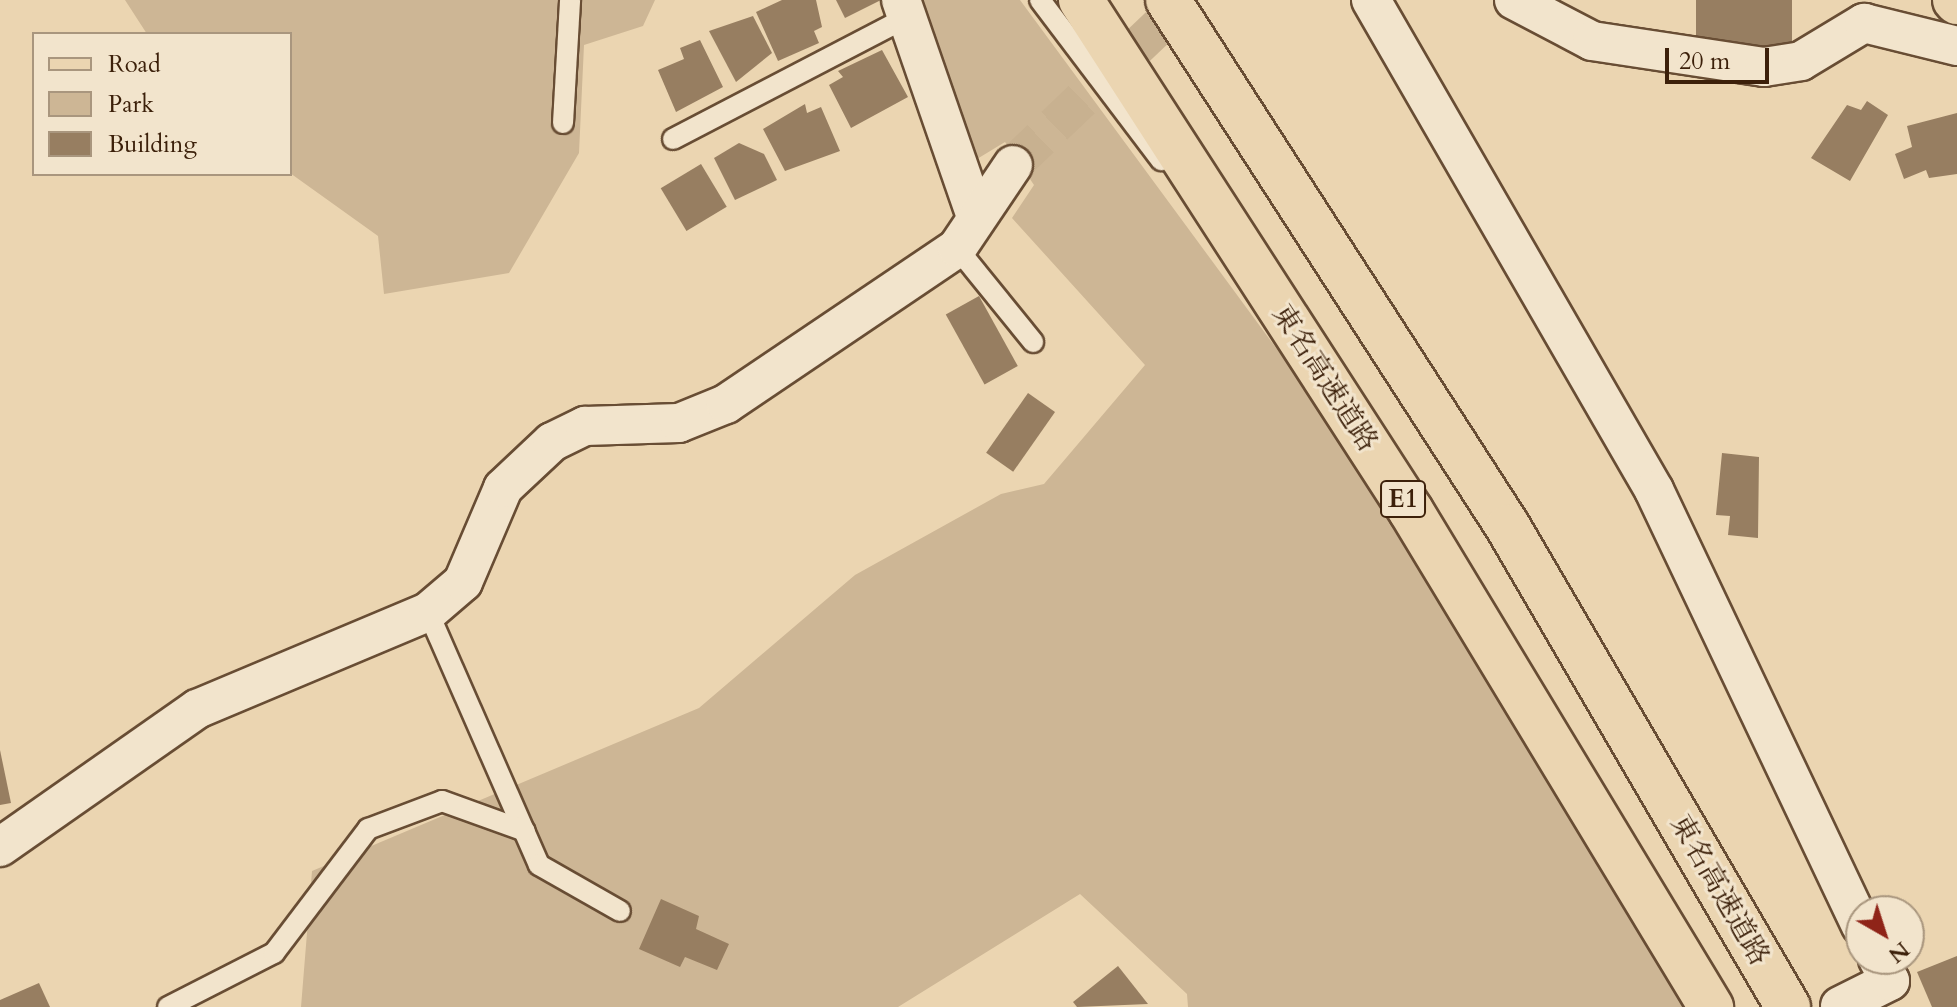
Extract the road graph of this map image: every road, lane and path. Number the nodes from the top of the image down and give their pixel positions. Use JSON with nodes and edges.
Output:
{"nodes":[{"id":1,"x":570,"y":0,"type":"edge"},
{"id":2,"x":1040,"y":0,"type":"edge"},
{"id":3,"x":1081,"y":0,"type":"edge"},
{"id":4,"x":1168,"y":0,"type":"edge"},
{"id":5,"x":1371,"y":0,"type":"edge"},
{"id":6,"x":1514,"y":0,"type":"edge"},
{"id":7,"x":903,"y":10,"type":"edge"},
{"id":8,"x":1957,"y":46,"type":"edge"},
{"id":9,"x":563,"y":123,"type":"dead end"},
{"id":10,"x":673,"y":139,"type":"dead end"},
{"id":11,"x":1013,"y":165,"type":"tunnel mouth"},
{"id":12,"x":976,"y":216,"type":"junction"},
{"id":13,"x":957,"y":248,"type":"junction"},
{"id":14,"x":1292,"y":327,"type":"junction"},
{"id":15,"x":1033,"y":342,"type":"dead end"},
{"id":16,"x":428,"y":612,"type":"junction"},
{"id":17,"x":525,"y":831,"type":"junction"},
{"id":18,"x":0,"y":847,"type":"edge"},
{"id":19,"x":1847,"y":895,"type":"edge"},
{"id":20,"x":620,"y":911,"type":"dead end"},
{"id":21,"x":1891,"y":982,"type":"edge"},
{"id":22,"x":1840,"y":1006,"type":"edge"},
{"id":23,"x":168,"y":1007,"type":"edge"},
{"id":24,"x":1711,"y":1007,"type":"edge"},
{"id":25,"x":1788,"y":1007,"type":"edge"}],
"edges":[{"from":1,"to":9,"type":"lane"},
{"from":2,"to":14,"type":"lane"},
{"from":3,"to":14,"type":"highway","name":"東名高速道路","number":"E1"},
{"from":4,"to":25,"type":"highway","name":"東名高速道路","number":"E1"},
{"from":5,"to":19,"type":"street"},
{"from":6,"to":8,"type":"street"},
{"from":7,"to":10,"type":"lane"},
{"from":7,"to":12,"type":"street"},
{"from":11,"to":12,"type":"street"},
{"from":12,"to":13,"type":"street"},
{"from":13,"to":15,"type":"lane"},
{"from":13,"to":16,"type":"street"},
{"from":14,"to":24,"type":"highway","name":"東名高速道路","number":"E1"},
{"from":16,"to":17,"type":"lane"},
{"from":16,"to":18,"type":"street"},
{"from":17,"to":20,"type":"lane"},
{"from":17,"to":23,"type":"lane"},
{"from":21,"to":22,"type":"street"}]}
